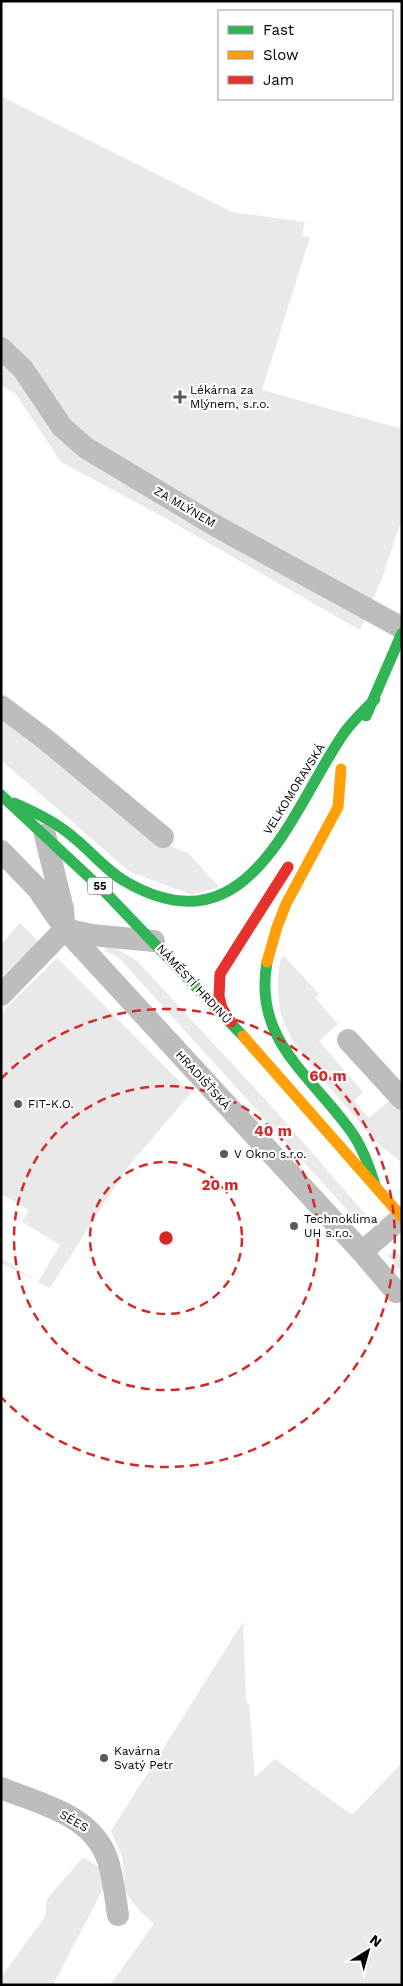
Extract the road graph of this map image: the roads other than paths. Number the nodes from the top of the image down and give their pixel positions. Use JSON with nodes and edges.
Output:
{"nodes":[{"id":1,"x":1,"y":348,"type":"edge"},
{"id":2,"x":402,"y":628,"type":"edge"},
{"id":3,"x":402,"y":632,"type":"edge"},
{"id":4,"x":375,"y":699,"type":"junction"},
{"id":5,"x":1,"y":706,"type":"edge"},
{"id":6,"x":358,"y":734,"type":"dead end"},
{"id":7,"x":328,"y":794,"type":"dead end"},
{"id":8,"x":4,"y":797,"type":"edge"},
{"id":9,"x":28,"y":819,"type":"junction"},
{"id":10,"x":44,"y":834,"type":"junction"},
{"id":11,"x":163,"y":838,"type":"dead end"},
{"id":12,"x":1,"y":851,"type":"edge"},
{"id":13,"x":292,"y":860,"type":"dead end"},
{"id":14,"x":65,"y":929,"type":"junction"},
{"id":15,"x":154,"y":941,"type":"junction"},
{"id":16,"x":231,"y":954,"type":"junction"},
{"id":17,"x":213,"y":966,"type":"dead end"},
{"id":18,"x":199,"y":972,"type":"dead end"},
{"id":19,"x":1,"y":995,"type":"edge"},
{"id":20,"x":235,"y":1028,"type":"junction"},
{"id":21,"x":348,"y":1040,"type":"dead end"},
{"id":22,"x":402,"y":1099,"type":"edge"},
{"id":23,"x":375,"y":1186,"type":"junction"},
{"id":24,"x":402,"y":1217,"type":"edge"},
{"id":25,"x":362,"y":1252,"type":"junction"},
{"id":26,"x":396,"y":1292,"type":"dead end"},
{"id":27,"x":1,"y":1788,"type":"edge"},
{"id":28,"x":118,"y":1915,"type":"dead end"}],
"edges":[{"from":1,"to":2,"type":"street","name":"ZA MLÝNEM"},
{"from":3,"to":4,"type":"street","name":"VELKOMORAVSKÁ"},
{"from":4,"to":6,"type":"street","name":"VELKOMORAVSKÁ"},
{"from":4,"to":8,"type":"street","name":"VELKOMORAVSKÁ"},
{"from":5,"to":11,"type":"street"},
{"from":7,"to":23,"type":"street"},
{"from":8,"to":9,"type":"street","name":"NÁMĚSTÍ HRDINŮ","number":"55"},
{"from":9,"to":10,"type":"street","name":"NÁMĚSTÍ HRDINŮ","number":"55"},
{"from":9,"to":18,"type":"street"},
{"from":10,"to":14,"type":"street"},
{"from":10,"to":15,"type":"street","name":"NÁMĚSTÍ HRDINŮ","number":"55"},
{"from":12,"to":14,"type":"street"},
{"from":13,"to":16,"type":"street"},
{"from":14,"to":15,"type":"street","name":"NÁMĚSTÍ HRDINŮ"},
{"from":14,"to":19,"type":"street"},
{"from":14,"to":25,"type":"street","name":"HRADIŠŤSKÁ"},
{"from":15,"to":20,"type":"street","name":"NÁMĚSTÍ HRDINŮ","number":"55"},
{"from":16,"to":17,"type":"street"},
{"from":16,"to":20,"type":"street"},
{"from":20,"to":23,"type":"street","number":"55"},
{"from":21,"to":22,"type":"street"},
{"from":23,"to":24,"type":"street","number":"55"},
{"from":24,"to":25,"type":"street"},
{"from":25,"to":26,"type":"street","name":"HRADIŠŤSKÁ"},
{"from":27,"to":28,"type":"street","name":"SÉES"}]}
